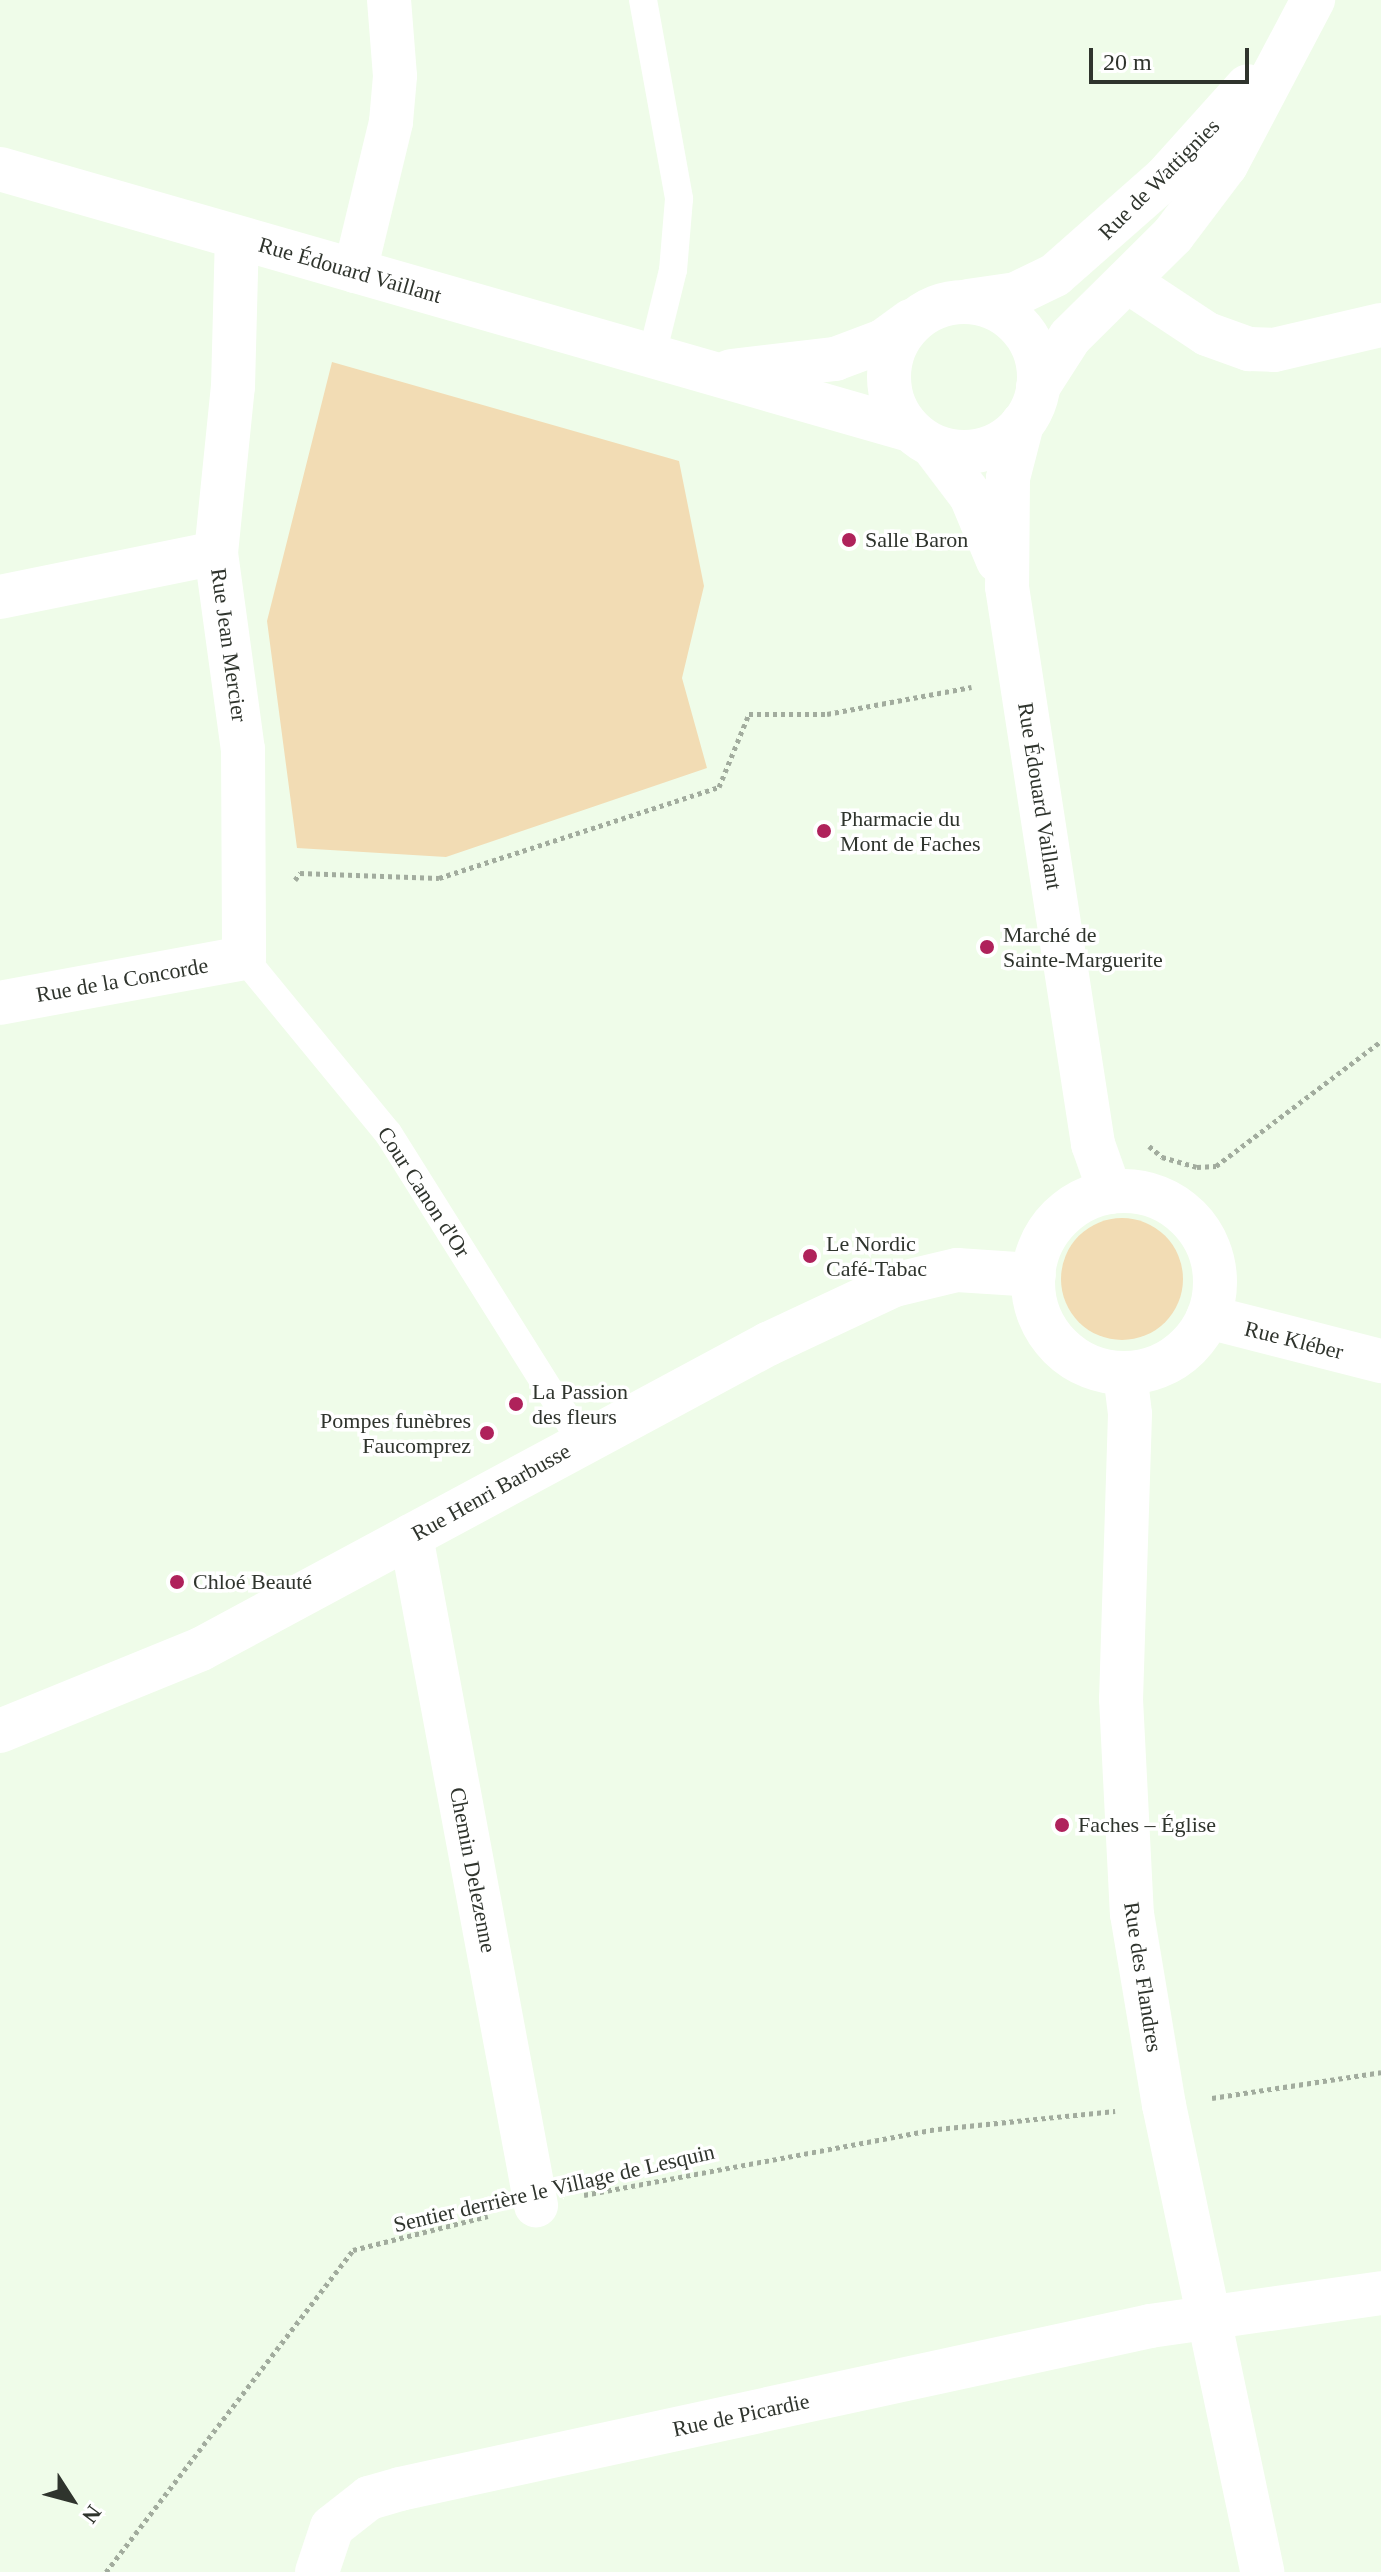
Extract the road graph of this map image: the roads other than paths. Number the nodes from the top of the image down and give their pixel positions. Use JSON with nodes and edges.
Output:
{"nodes":[{"id":1,"x":389,"y":0,"type":"edge"},
{"id":2,"x":643,"y":0,"type":"edge"},
{"id":3,"x":1312,"y":0,"type":"edge"},
{"id":4,"x":0,"y":169,"type":"edge"},
{"id":5,"x":237,"y":239,"type":"junction"},
{"id":6,"x":355,"y":271,"type":"junction"},
{"id":7,"x":1127,"y":281,"type":"junction"},
{"id":8,"x":967,"y":301,"type":"junction"},
{"id":9,"x":915,"y":319,"type":"junction"},
{"id":10,"x":1381,"y":325,"type":"edge"},
{"id":11,"x":652,"y":355,"type":"junction"},
{"id":12,"x":701,"y":368,"type":"junction"},
{"id":13,"x":1030,"y":406,"type":"junction"},
{"id":14,"x":922,"y":438,"type":"junction"},
{"id":15,"x":216,"y":553,"type":"junction"},
{"id":16,"x":1007,"y":587,"type":"junction"},
{"id":17,"x":0,"y":597,"type":"edge"},
{"id":18,"x":244,"y":958,"type":"junction"},
{"id":19,"x":0,"y":1003,"type":"edge"},
{"id":20,"x":1110,"y":1192,"type":"junction"},
{"id":21,"x":1034,"y":1275,"type":"junction"},
{"id":22,"x":1208,"y":1317,"type":"junction"},
{"id":23,"x":1381,"y":1361,"type":"edge"},
{"id":24,"x":1125,"y":1373,"type":"junction"},
{"id":25,"x":582,"y":1442,"type":"junction"},
{"id":26,"x":411,"y":1536,"type":"junction"},
{"id":27,"x":0,"y":1731,"type":"edge"},
{"id":28,"x":536,"y":2205,"type":"road end"},
{"id":29,"x":1381,"y":2293,"type":"edge"},
{"id":30,"x":1206,"y":2315,"type":"junction"},
{"id":31,"x":317,"y":2572,"type":"edge"},
{"id":32,"x":1262,"y":2572,"type":"edge"}],
"edges":[{"from":1,"to":6,"type":"street"},
{"from":2,"to":11,"type":"lane"},
{"from":3,"to":7,"type":"street","name":"Rue de Wattignies"},
{"from":3,"to":8,"type":"street","name":"Rue de Wattignies"},
{"from":4,"to":5,"type":"street","name":"Rue Édouard Vaillant"},
{"from":5,"to":6,"type":"street","name":"Rue Édouard Vaillant"},
{"from":5,"to":15,"type":"street"},
{"from":6,"to":11,"type":"street","name":"Rue Édouard Vaillant"},
{"from":7,"to":10,"type":"street"},
{"from":7,"to":13,"type":"street","name":"Rue de Wattignies"},
{"from":8,"to":9,"type":"street"},
{"from":8,"to":13,"type":"street"},
{"from":9,"to":12,"type":"street","name":"Rue Édouard Vaillant"},
{"from":9,"to":14,"type":"street"},
{"from":11,"to":12,"type":"street","name":"Rue Édouard Vaillant"},
{"from":12,"to":14,"type":"street","name":"Rue Édouard Vaillant"},
{"from":13,"to":14,"type":"street"},
{"from":13,"to":16,"type":"street","name":"Rue Édouard Vaillant"},
{"from":14,"to":16,"type":"street","name":"Rue Édouard Vaillant"},
{"from":15,"to":17,"type":"street","name":"Rue Jean Mercier"},
{"from":15,"to":18,"type":"street","name":"Rue Jean Mercier"},
{"from":16,"to":20,"type":"street","name":"Rue Édouard Vaillant"},
{"from":18,"to":19,"type":"street","name":"Rue de la Concorde"},
{"from":18,"to":25,"type":"lane","name":"Cour Canon d'Or"},
{"from":20,"to":21,"type":"street"},
{"from":20,"to":22,"type":"street"},
{"from":21,"to":24,"type":"street"},
{"from":21,"to":25,"type":"street","name":"Rue Henri Barbusse"},
{"from":22,"to":23,"type":"street","name":"Rue Kléber"},
{"from":22,"to":24,"type":"street"},
{"from":24,"to":30,"type":"street","name":"Rue des Flandres"},
{"from":25,"to":26,"type":"street","name":"Rue Henri Barbusse"},
{"from":26,"to":27,"type":"street","name":"Rue Henri Barbusse"},
{"from":26,"to":28,"type":"street","name":"Chemin Delezenne"},
{"from":29,"to":30,"type":"street","name":"Rue de Picardie"},
{"from":30,"to":31,"type":"street","name":"Rue de Picardie"},
{"from":30,"to":32,"type":"street","name":"Rue des Flandres"}]}
